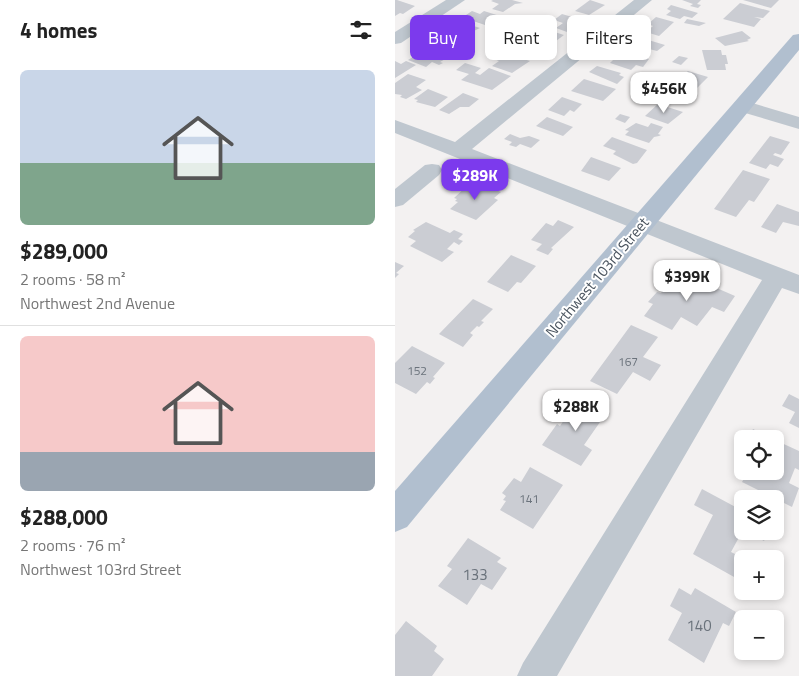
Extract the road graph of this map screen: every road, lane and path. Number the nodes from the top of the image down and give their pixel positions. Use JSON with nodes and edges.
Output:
{"nodes":[{"id":1,"x":457,"y":0,"type":"edge"},
{"id":2,"x":644,"y":0,"type":"edge"},
{"id":3,"x":395,"y":39,"type":"edge"},
{"id":4,"x":799,"y":39,"type":"edge"},
{"id":5,"x":742,"y":106,"type":"junction"},
{"id":6,"x":799,"y":123,"type":"edge"},
{"id":7,"x":395,"y":126,"type":"edge"},
{"id":8,"x":458,"y":150,"type":"junction"},
{"id":9,"x":432,"y":170,"type":"dead end"},
{"id":10,"x":395,"y":200,"type":"edge"},
{"id":11,"x":643,"y":223,"type":"junction"},
{"id":12,"x":788,"y":280,"type":"edge"},
{"id":13,"x":395,"y":516,"type":"edge"},
{"id":14,"x":536,"y":676,"type":"edge"}],
"edges":[{"from":1,"to":3,"type":"street"},
{"from":2,"to":8,"type":"street"},
{"from":4,"to":5,"type":"main road","name":"Northwest 103rd Street"},
{"from":5,"to":6,"type":"street"},
{"from":5,"to":11,"type":"main road","name":"Northwest 103rd Street"},
{"from":7,"to":8,"type":"street"},
{"from":8,"to":11,"type":"street"},
{"from":9,"to":10,"type":"street"},
{"from":11,"to":12,"type":"street"},
{"from":11,"to":13,"type":"main road","name":"Northwest 103rd Street"},
{"from":12,"to":14,"type":"street"}]}
